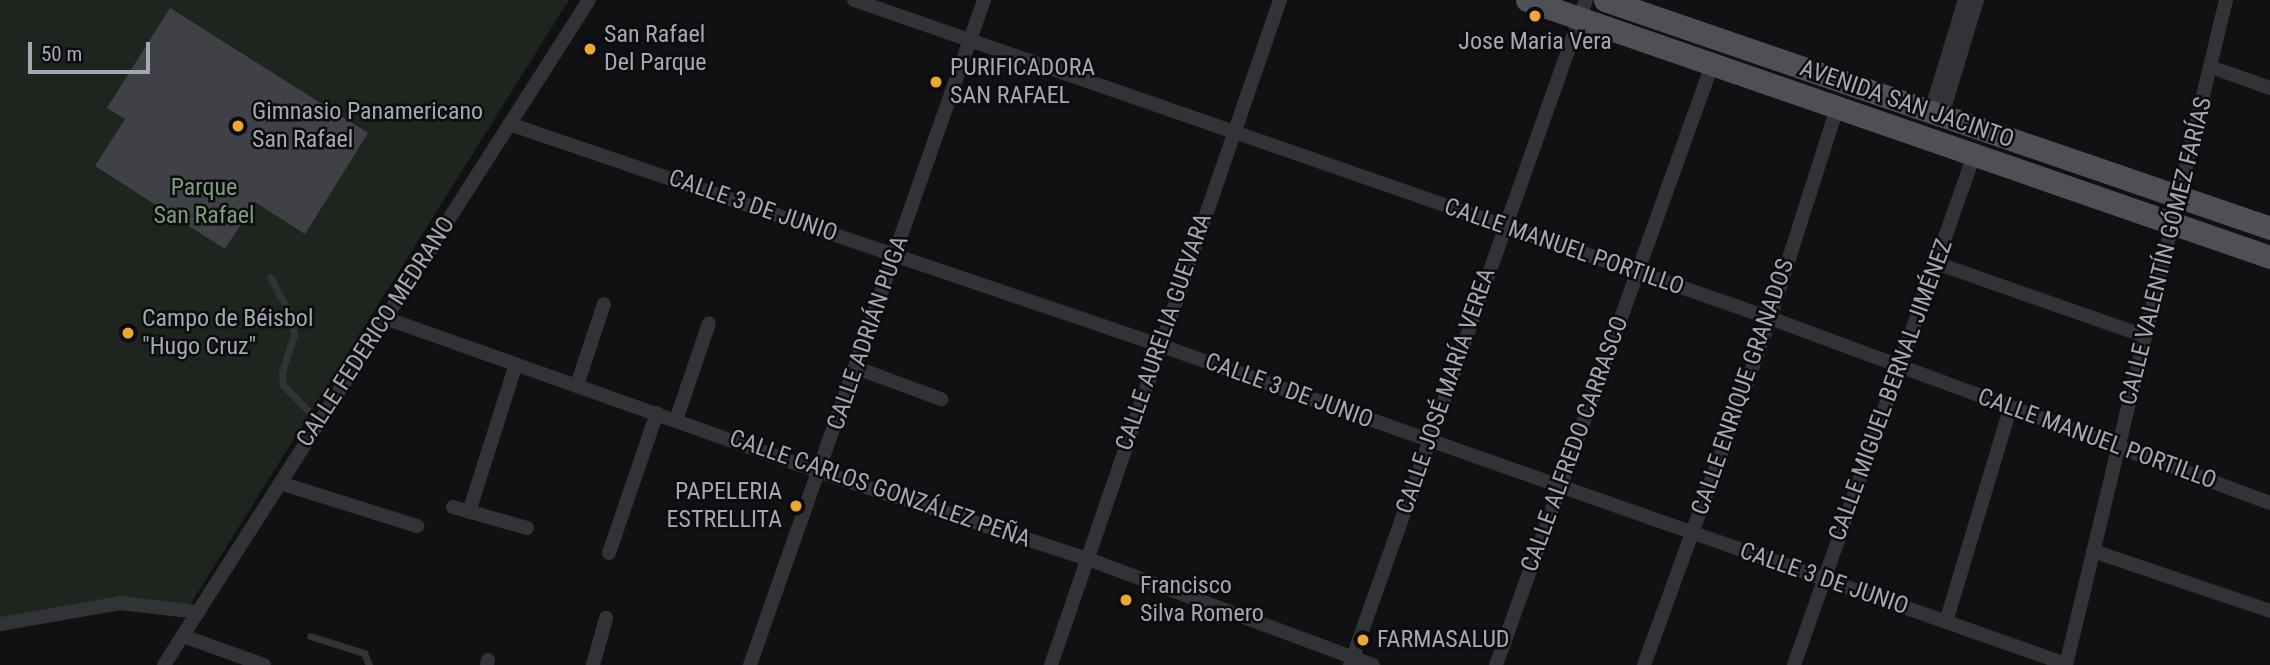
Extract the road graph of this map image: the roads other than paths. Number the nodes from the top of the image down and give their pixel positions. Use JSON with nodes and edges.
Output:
{"nodes":[{"id":1,"x":589,"y":0,"type":"edge"},
{"id":2,"x":854,"y":0,"type":"edge"},
{"id":3,"x":984,"y":0,"type":"edge"},
{"id":4,"x":1280,"y":0,"type":"edge"},
{"id":5,"x":1527,"y":0,"type":"edge"},
{"id":6,"x":1605,"y":0,"type":"edge"},
{"id":7,"x":1965,"y":0,"type":"edge"},
{"id":8,"x":1977,"y":0,"type":"edge"},
{"id":9,"x":2226,"y":0,"type":"edge"},
{"id":10,"x":1583,"y":9,"type":"edge"},
{"id":11,"x":970,"y":41,"type":"junction"},
{"id":12,"x":1712,"y":65,"type":"junction"},
{"id":13,"x":2211,"y":67,"type":"junction"},
{"id":14,"x":1946,"y":87,"type":"junction"},
{"id":15,"x":2270,"y":88,"type":"edge"},
{"id":16,"x":1837,"y":108,"type":"junction"},
{"id":17,"x":1937,"y":113,"type":"junction"},
{"id":18,"x":509,"y":124,"type":"junction"},
{"id":19,"x":1233,"y":130,"type":"junction"},
{"id":20,"x":1974,"y":155,"type":"junction"},
{"id":21,"x":2179,"y":197,"type":"junction"},
{"id":22,"x":2173,"y":223,"type":"junction"},
{"id":23,"x":1502,"y":227,"type":"junction"},
{"id":24,"x":2270,"y":228,"type":"edge"},
{"id":25,"x":895,"y":255,"type":"junction"},
{"id":26,"x":2270,"y":257,"type":"edge"},
{"id":27,"x":1936,"y":263,"type":"junction"},
{"id":28,"x":1636,"y":272,"type":"junction"},
{"id":29,"x":270,"y":277,"type":"dead end"},
{"id":30,"x":604,"y":304,"type":"dead end"},
{"id":31,"x":385,"y":318,"type":"junction"},
{"id":32,"x":1770,"y":318,"type":"junction"},
{"id":33,"x":709,"y":323,"type":"dead end"},
{"id":34,"x":2144,"y":336,"type":"junction"},
{"id":35,"x":1159,"y":345,"type":"junction"},
{"id":36,"x":516,"y":364,"type":"junction"},
{"id":37,"x":1900,"y":365,"type":"junction"},
{"id":38,"x":857,"y":368,"type":"junction"},
{"id":39,"x":577,"y":385,"type":"junction"},
{"id":40,"x":941,"y":399,"type":"dead end"},
{"id":41,"x":2010,"y":408,"type":"junction"},
{"id":42,"x":657,"y":413,"type":"junction"},
{"id":43,"x":676,"y":420,"type":"junction"},
{"id":44,"x":319,"y":422,"type":"junction"},
{"id":45,"x":1430,"y":442,"type":"junction"},
{"id":46,"x":2118,"y":448,"type":"junction"},
{"id":47,"x":820,"y":472,"type":"junction"},
{"id":48,"x":280,"y":483,"type":"junction"},
{"id":49,"x":1560,"y":488,"type":"junction"},
{"id":50,"x":2270,"y":503,"type":"edge"},
{"id":51,"x":453,"y":507,"type":"dead end"},
{"id":52,"x":469,"y":512,"type":"junction"},
{"id":53,"x":416,"y":526,"type":"dead end"},
{"id":54,"x":527,"y":528,"type":"dead end"},
{"id":55,"x":1691,"y":533,"type":"junction"},
{"id":56,"x":2093,"y":551,"type":"junction"},
{"id":57,"x":609,"y":552,"type":"dead end"},
{"id":58,"x":1088,"y":559,"type":"junction"},
{"id":59,"x":1823,"y":578,"type":"junction"},
{"id":60,"x":2270,"y":611,"type":"edge"},
{"id":61,"x":198,"y":612,"type":"junction"},
{"id":62,"x":606,"y":618,"type":"dead end"},
{"id":63,"x":1946,"y":622,"type":"junction"},
{"id":64,"x":0,"y":624,"type":"edge"},
{"id":65,"x":183,"y":636,"type":"junction"},
{"id":66,"x":310,"y":636,"type":"dead end"},
{"id":67,"x":1351,"y":662,"type":"edge"},
{"id":68,"x":164,"y":665,"type":"edge"},
{"id":69,"x":264,"y":665,"type":"edge"},
{"id":70,"x":369,"y":665,"type":"edge"},
{"id":71,"x":593,"y":665,"type":"edge"},
{"id":72,"x":750,"y":665,"type":"edge"},
{"id":73,"x":1051,"y":665,"type":"edge"},
{"id":74,"x":1373,"y":665,"type":"edge"},
{"id":75,"x":1496,"y":665,"type":"edge"},
{"id":76,"x":1644,"y":665,"type":"edge"},
{"id":77,"x":1794,"y":665,"type":"edge"},
{"id":78,"x":2066,"y":665,"type":"edge"}],
"edges":[{"from":1,"to":18,"type":"street","name":"CALLE FEDERICO MEDRANO"},
{"from":2,"to":11,"type":"street","name":"CALLE MANUEL PORTILLO"},
{"from":3,"to":11,"type":"street","name":"CALLE ADRIÁN PUGA"},
{"from":4,"to":19,"type":"street","name":"CALLE AURELIA GUEVARA"},
{"from":5,"to":10,"type":"main road","name":"AVENIDA SAN JACINTO"},
{"from":6,"to":17,"type":"main road","name":"AVENIDA SAN JACINTO"},
{"from":7,"to":14,"type":"street"},
{"from":8,"to":14,"type":"street"},
{"from":9,"to":13,"type":"street","name":"CALLE VALENTÍN GÓMEZ FARÍAS"},
{"from":10,"to":12,"type":"main road","name":"AVENIDA SAN JACINTO"},
{"from":10,"to":23,"type":"street","name":"CALLE JOSÉ MARÍA VEREA"},
{"from":11,"to":19,"type":"street","name":"CALLE MANUEL PORTILLO"},
{"from":11,"to":25,"type":"street","name":"CALLE ADRIÁN PUGA"},
{"from":12,"to":16,"type":"main road","name":"AVENIDA SAN JACINTO"},
{"from":12,"to":28,"type":"street","name":"CALLE ALFREDO CARRASCO"},
{"from":13,"to":15,"type":"street"},
{"from":13,"to":21,"type":"street","name":"CALLE VALENTÍN GÓMEZ FARÍAS"},
{"from":14,"to":17,"type":"street"},
{"from":16,"to":20,"type":"main road","name":"AVENIDA SAN JACINTO"},
{"from":16,"to":32,"type":"street","name":"CALLE ENRIQUE GRANADOS"},
{"from":17,"to":21,"type":"main road","name":"AVENIDA SAN JACINTO"},
{"from":18,"to":25,"type":"street","name":"CALLE 3 DE JUNIO"},
{"from":18,"to":31,"type":"street","name":"CALLE FEDERICO MEDRANO"},
{"from":19,"to":23,"type":"street","name":"CALLE MANUEL PORTILLO"},
{"from":19,"to":35,"type":"street","name":"CALLE AURELIA GUEVARA"},
{"from":20,"to":22,"type":"main road","name":"AVENIDA SAN JACINTO"},
{"from":20,"to":27,"type":"street","name":"CALLE MIGUEL BERNAL JIMÉNEZ"},
{"from":21,"to":22,"type":"street","name":"CALLE VALENTÍN GÓMEZ FARÍAS"},
{"from":21,"to":24,"type":"main road","name":"AVENIDA SAN JACINTO"},
{"from":22,"to":26,"type":"main road","name":"AVENIDA SAN JACINTO"},
{"from":22,"to":34,"type":"street","name":"CALLE VALENTÍN GÓMEZ FARÍAS"},
{"from":23,"to":28,"type":"street","name":"CALLE MANUEL PORTILLO"},
{"from":23,"to":45,"type":"street","name":"CALLE JOSÉ MARÍA VEREA"},
{"from":25,"to":35,"type":"street","name":"CALLE 3 DE JUNIO"},
{"from":25,"to":38,"type":"street","name":"CALLE ADRIÁN PUGA"},
{"from":27,"to":34,"type":"street"},
{"from":27,"to":37,"type":"street","name":"CALLE MIGUEL BERNAL JIMÉNEZ"},
{"from":28,"to":32,"type":"street","name":"CALLE MANUEL PORTILLO"},
{"from":28,"to":49,"type":"street","name":"CALLE ALFREDO CARRASCO"},
{"from":29,"to":44,"type":"lane"},
{"from":30,"to":39,"type":"street"},
{"from":31,"to":36,"type":"street","name":"CALLE CARLOS GONZÁLEZ PEÑA"},
{"from":31,"to":44,"type":"street","name":"CALLE FEDERICO MEDRANO"},
{"from":32,"to":37,"type":"street","name":"CALLE MANUEL PORTILLO"},
{"from":32,"to":55,"type":"street","name":"CALLE ENRIQUE GRANADOS"},
{"from":33,"to":43,"type":"street"},
{"from":34,"to":46,"type":"street","name":"CALLE VALENTÍN GÓMEZ FARÍAS"},
{"from":35,"to":45,"type":"street","name":"CALLE 3 DE JUNIO"},
{"from":35,"to":58,"type":"street","name":"CALLE AURELIA GUEVARA"},
{"from":36,"to":39,"type":"street","name":"CALLE CARLOS GONZÁLEZ PEÑA"},
{"from":36,"to":52,"type":"street"},
{"from":37,"to":41,"type":"street","name":"CALLE MANUEL PORTILLO"},
{"from":37,"to":59,"type":"street","name":"CALLE MIGUEL BERNAL JIMÉNEZ"},
{"from":38,"to":40,"type":"street"},
{"from":38,"to":47,"type":"street","name":"CALLE ADRIÁN PUGA"},
{"from":39,"to":42,"type":"street","name":"CALLE CARLOS GONZÁLEZ PEÑA"},
{"from":41,"to":46,"type":"street","name":"CALLE MANUEL PORTILLO"},
{"from":41,"to":63,"type":"street"},
{"from":42,"to":43,"type":"street","name":"CALLE CARLOS GONZÁLEZ PEÑA"},
{"from":42,"to":57,"type":"street"},
{"from":43,"to":47,"type":"street","name":"CALLE CARLOS GONZÁLEZ PEÑA"},
{"from":44,"to":48,"type":"street","name":"CALLE FEDERICO MEDRANO"},
{"from":45,"to":49,"type":"street","name":"CALLE 3 DE JUNIO"},
{"from":45,"to":67,"type":"street","name":"CALLE JOSÉ MARÍA VEREA"},
{"from":46,"to":50,"type":"street","name":"CALLE MANUEL PORTILLO"},
{"from":46,"to":56,"type":"street","name":"CALLE VALENTÍN GÓMEZ FARÍAS"},
{"from":47,"to":58,"type":"street","name":"CALLE CARLOS GONZÁLEZ PEÑA"},
{"from":47,"to":72,"type":"street","name":"CALLE ADRIÁN PUGA"},
{"from":48,"to":53,"type":"street"},
{"from":48,"to":61,"type":"street","name":"CALLE FEDERICO MEDRANO"},
{"from":49,"to":55,"type":"street","name":"CALLE 3 DE JUNIO"},
{"from":49,"to":75,"type":"street","name":"CALLE ALFREDO CARRASCO"},
{"from":51,"to":52,"type":"street"},
{"from":52,"to":54,"type":"street"},
{"from":55,"to":59,"type":"street","name":"CALLE 3 DE JUNIO"},
{"from":55,"to":76,"type":"street","name":"CALLE ENRIQUE GRANADOS"},
{"from":56,"to":60,"type":"street"},
{"from":56,"to":78,"type":"street","name":"CALLE VALENTÍN GÓMEZ FARÍAS"},
{"from":58,"to":67,"type":"street","name":"CALLE CARLOS GONZÁLEZ PEÑA"},
{"from":58,"to":73,"type":"street","name":"CALLE AURELIA GUEVARA"},
{"from":59,"to":63,"type":"street","name":"CALLE 3 DE JUNIO"},
{"from":59,"to":77,"type":"street","name":"CALLE MIGUEL BERNAL JIMÉNEZ"},
{"from":61,"to":64,"type":"street"},
{"from":61,"to":65,"type":"street","name":"CALLE FEDERICO MEDRANO"},
{"from":62,"to":71,"type":"street"},
{"from":63,"to":78,"type":"street","name":"CALLE 3 DE JUNIO"},
{"from":65,"to":68,"type":"street","name":"CALLE FEDERICO MEDRANO"},
{"from":65,"to":69,"type":"street"},
{"from":66,"to":70,"type":"lane"},
{"from":67,"to":74,"type":"street","name":"CALLE CARLOS GONZÁLEZ PEÑA"}]}
